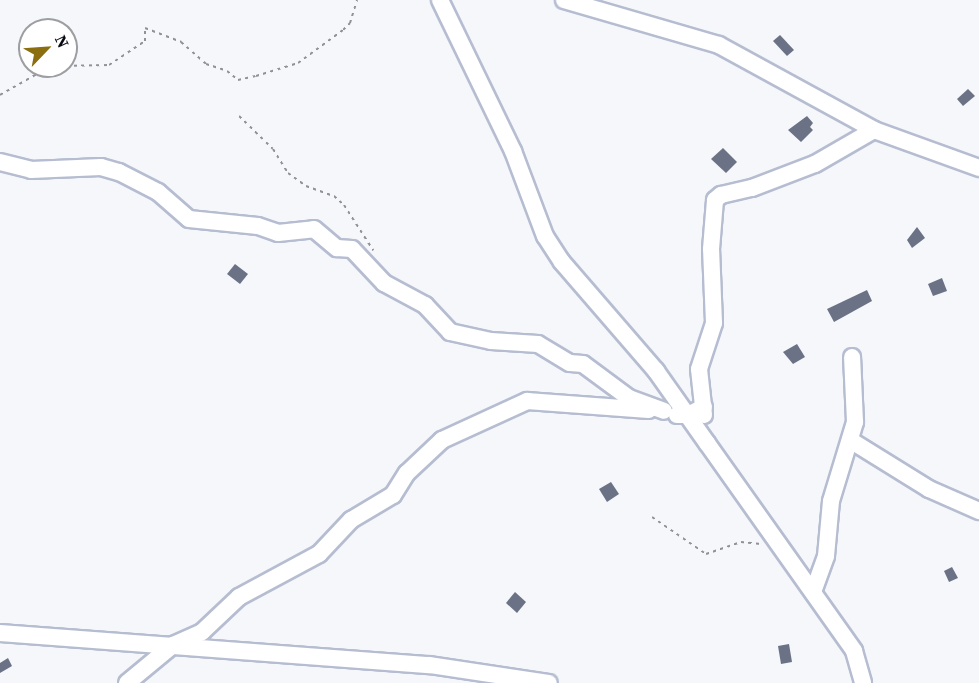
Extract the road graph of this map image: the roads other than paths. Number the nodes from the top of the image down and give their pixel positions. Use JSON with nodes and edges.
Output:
{"nodes":[{"id":1,"x":440,"y":0,"type":"edge"},
{"id":2,"x":564,"y":0,"type":"edge"},
{"id":3,"x":874,"y":130,"type":"junction"},
{"id":4,"x":0,"y":162,"type":"edge"},
{"id":5,"x":979,"y":168,"type":"edge"},
{"id":6,"x":852,"y":357,"type":"dead end"},
{"id":7,"x":704,"y":406,"type":"junction"},
{"id":8,"x":664,"y":411,"type":"junction"},
{"id":9,"x":688,"y":416,"type":"junction"},
{"id":10,"x":850,"y":441,"type":"junction"},
{"id":11,"x":707,"y":443,"type":"junction"},
{"id":12,"x":979,"y":511,"type":"edge"},
{"id":13,"x":813,"y":592,"type":"junction"},
{"id":14,"x":0,"y":633,"type":"edge"},
{"id":15,"x":173,"y":645,"type":"junction"},
{"id":16,"x":127,"y":683,"type":"edge"},
{"id":17,"x":549,"y":683,"type":"edge"},
{"id":18,"x":863,"y":683,"type":"edge"}],
"edges":[{"from":1,"to":9,"type":"street"},
{"from":2,"to":3,"type":"street"},
{"from":3,"to":5,"type":"street"},
{"from":3,"to":7,"type":"street"},
{"from":4,"to":8,"type":"street"},
{"from":6,"to":10,"type":"street"},
{"from":7,"to":9,"type":"street"},
{"from":7,"to":11,"type":"street"},
{"from":8,"to":9,"type":"street"},
{"from":8,"to":15,"type":"street"},
{"from":9,"to":11,"type":"street"},
{"from":10,"to":12,"type":"street"},
{"from":10,"to":13,"type":"street"},
{"from":11,"to":13,"type":"street"},
{"from":13,"to":18,"type":"street"},
{"from":14,"to":15,"type":"street"},
{"from":15,"to":16,"type":"street"},
{"from":15,"to":17,"type":"street"}]}
